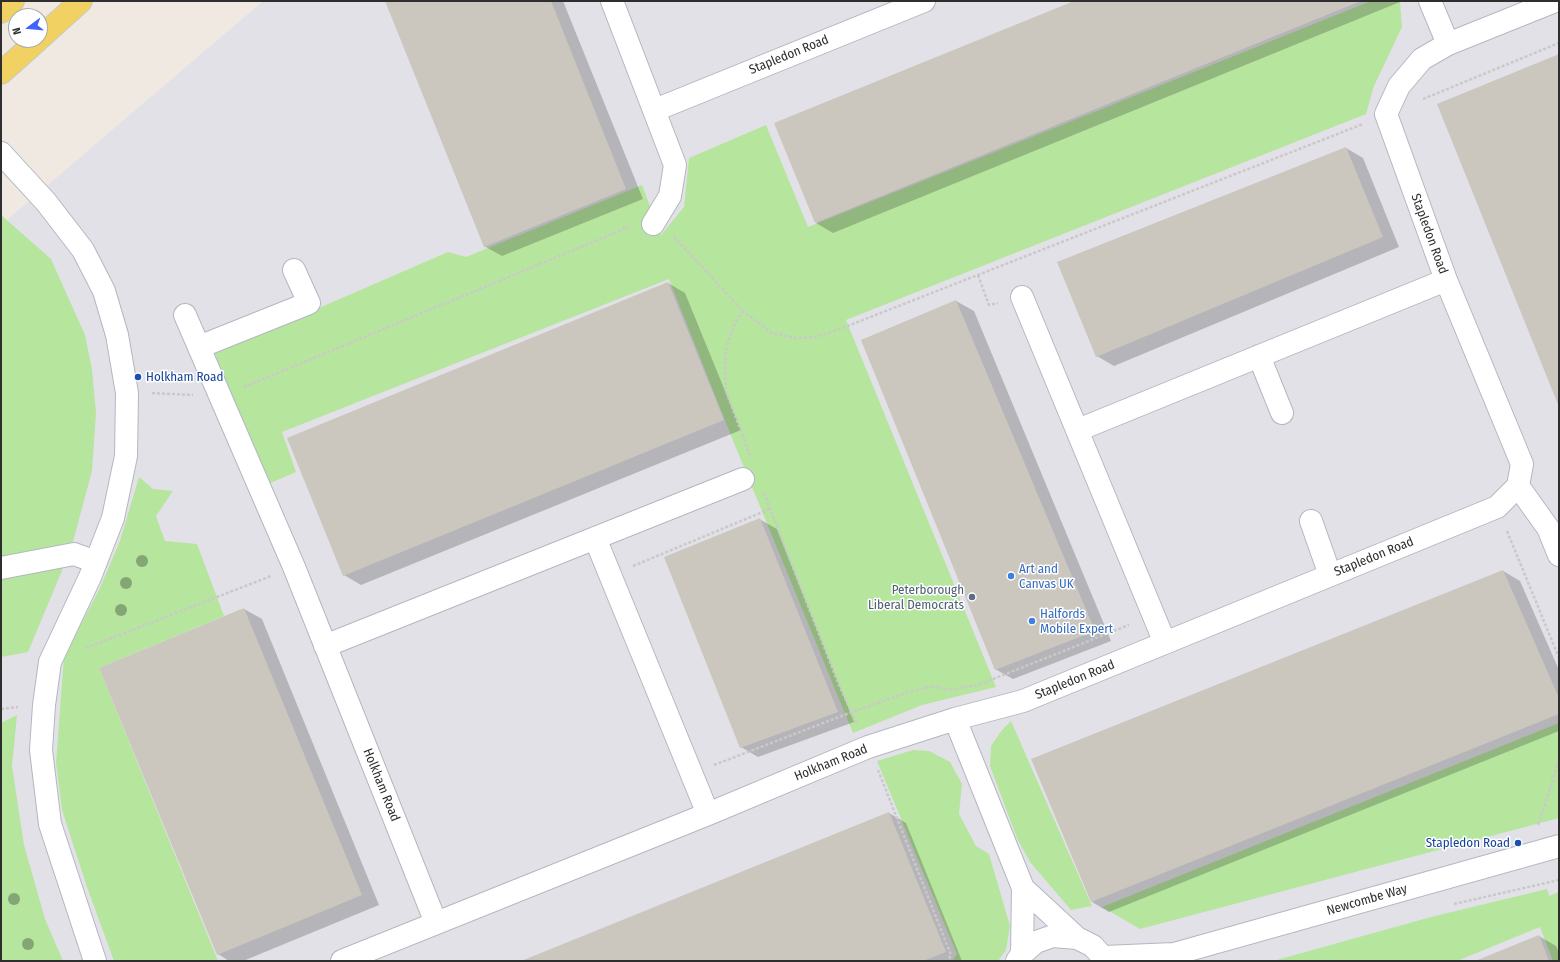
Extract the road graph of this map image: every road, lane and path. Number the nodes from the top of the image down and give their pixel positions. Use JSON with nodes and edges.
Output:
{"nodes":[{"id":1,"x":13,"y":1,"type":"edge"},
{"id":2,"x":81,"y":1,"type":"edge"},
{"id":3,"x":612,"y":1,"type":"edge"},
{"id":4,"x":924,"y":1,"type":"edge"},
{"id":5,"x":1430,"y":1,"type":"edge"},
{"id":6,"x":1555,"y":1,"type":"edge"},
{"id":7,"x":1,"y":12,"type":"edge"},
{"id":8,"x":48,"y":31,"type":"edge"},
{"id":9,"x":1559,"y":43,"type":"edge"},
{"id":10,"x":1448,"y":44,"type":"junction"},
{"id":11,"x":29,"y":48,"type":"edge"},
{"id":12,"x":1,"y":73,"type":"edge"},
{"id":13,"x":1422,"y":99,"type":"dead end"},
{"id":14,"x":655,"y":110,"type":"junction"},
{"id":15,"x":1386,"y":114,"type":"junction"},
{"id":16,"x":1,"y":154,"type":"edge"},
{"id":17,"x":653,"y":224,"type":"junction"},
{"id":18,"x":294,"y":270,"type":"dead end"},
{"id":19,"x":1446,"y":280,"type":"junction"},
{"id":20,"x":1022,"y":297,"type":"dead end"},
{"id":21,"x":744,"y":311,"type":"junction"},
{"id":22,"x":185,"y":315,"type":"dead end"},
{"id":23,"x":199,"y":347,"type":"junction"},
{"id":24,"x":1259,"y":356,"type":"junction"},
{"id":25,"x":127,"y":393,"type":"junction"},
{"id":26,"x":220,"y":397,"type":"junction"},
{"id":27,"x":1282,"y":413,"type":"dead end"},
{"id":28,"x":1078,"y":430,"type":"junction"},
{"id":29,"x":751,"y":457,"type":"dead end"},
{"id":30,"x":752,"y":483,"type":"joint"},
{"id":31,"x":1518,"y":486,"type":"junction"},
{"id":32,"x":1497,"y":507,"type":"junction"},
{"id":33,"x":770,"y":509,"type":"junction"},
{"id":34,"x":1311,"y":522,"type":"dead end"},
{"id":35,"x":595,"y":538,"type":"junction"},
{"id":36,"x":1559,"y":555,"type":"edge"},
{"id":37,"x":96,"y":562,"type":"junction"},
{"id":38,"x":294,"y":567,"type":"junction"},
{"id":39,"x":1,"y":568,"type":"edge"},
{"id":40,"x":1330,"y":575,"type":"junction"},
{"id":41,"x":610,"y":576,"type":"junction"},
{"id":42,"x":1153,"y":615,"type":"junction"},
{"id":43,"x":1165,"y":643,"type":"junction"},
{"id":44,"x":326,"y":646,"type":"junction"},
{"id":45,"x":1559,"y":658,"type":"edge"},
{"id":46,"x":50,"y":662,"type":"junction"},
{"id":47,"x":852,"y":712,"type":"junction"},
{"id":48,"x":955,"y":718,"type":"junction"},
{"id":49,"x":868,"y":747,"type":"junction"},
{"id":50,"x":691,"y":773,"type":"junction"},
{"id":51,"x":708,"y":814,"type":"junction"},
{"id":52,"x":1559,"y":846,"type":"edge"},
{"id":53,"x":1024,"y":888,"type":"junction"},
{"id":54,"x":436,"y":923,"type":"junction"},
{"id":55,"x":1077,"y":938,"type":"junction"},
{"id":56,"x":1020,"y":957,"type":"edge"},
{"id":57,"x":1169,"y":958,"type":"edge"},
{"id":58,"x":1105,"y":959,"type":"edge"},
{"id":59,"x":95,"y":961,"type":"edge"},
{"id":60,"x":342,"y":961,"type":"edge"},
{"id":61,"x":948,"y":961,"type":"edge"}],
"edges":[{"from":1,"to":7,"type":"main road"},
{"from":2,"to":8,"type":"main road"},
{"from":3,"to":14,"type":"street"},
{"from":4,"to":14,"type":"street","name":"Stapledon Road"},
{"from":5,"to":10,"type":"street"},
{"from":6,"to":10,"type":"street"},
{"from":9,"to":13,"type":"path"},
{"from":10,"to":15,"type":"street"},
{"from":11,"to":12,"type":"main road"},
{"from":14,"to":17,"type":"street"},
{"from":15,"to":19,"type":"street","name":"Stapledon Road"},
{"from":15,"to":21,"type":"path"},
{"from":16,"to":25,"type":"street"},
{"from":17,"to":21,"type":"path"},
{"from":17,"to":26,"type":"path"},
{"from":18,"to":23,"type":"street"},
{"from":19,"to":24,"type":"street"},
{"from":19,"to":31,"type":"street","name":"Stapledon Road"},
{"from":20,"to":28,"type":"street"},
{"from":21,"to":29,"type":"path"},
{"from":22,"to":23,"type":"street","name":"Holkham Road"},
{"from":23,"to":26,"type":"street","name":"Holkham Road"},
{"from":24,"to":27,"type":"street"},
{"from":24,"to":28,"type":"street"},
{"from":25,"to":26,"type":"path"},
{"from":25,"to":37,"type":"street"},
{"from":26,"to":38,"type":"street","name":"Holkham Road"},
{"from":28,"to":42,"type":"street"},
{"from":30,"to":33,"type":"path"},
{"from":30,"to":35,"type":"street"},
{"from":31,"to":32,"type":"street","name":"Stapledon Road"},
{"from":31,"to":36,"type":"street"},
{"from":32,"to":40,"type":"street","name":"Stapledon Road"},
{"from":32,"to":45,"type":"path"},
{"from":33,"to":41,"type":"path"},
{"from":33,"to":47,"type":"path"},
{"from":34,"to":40,"type":"street"},
{"from":35,"to":41,"type":"street"},
{"from":35,"to":44,"type":"street"},
{"from":37,"to":39,"type":"street"},
{"from":37,"to":46,"type":"street"},
{"from":38,"to":44,"type":"street","name":"Holkham Road"},
{"from":38,"to":46,"type":"path"},
{"from":40,"to":43,"type":"street","name":"Stapledon Road"},
{"from":41,"to":50,"type":"street"},
{"from":42,"to":43,"type":"street"},
{"from":42,"to":47,"type":"path"},
{"from":43,"to":48,"type":"street","name":"Stapledon Road"},
{"from":44,"to":54,"type":"street","name":"Holkham Road"},
{"from":46,"to":59,"type":"street"},
{"from":47,"to":49,"type":"path"},
{"from":47,"to":50,"type":"path"},
{"from":48,"to":49,"type":"street","name":"Holkham Road"},
{"from":48,"to":53,"type":"street"},
{"from":49,"to":51,"type":"street","name":"Holkham Road"},
{"from":49,"to":61,"type":"path"},
{"from":50,"to":51,"type":"street"},
{"from":51,"to":54,"type":"street","name":"Holkham Road"},
{"from":52,"to":57,"type":"street","name":"Newcombe Way"},
{"from":53,"to":55,"type":"street"},
{"from":53,"to":56,"type":"street"},
{"from":54,"to":60,"type":"street","name":"Holkham Road"},
{"from":55,"to":56,"type":"street"},
{"from":55,"to":58,"type":"street"},
{"from":57,"to":58,"type":"street","name":"Newcombe Way"}]}
